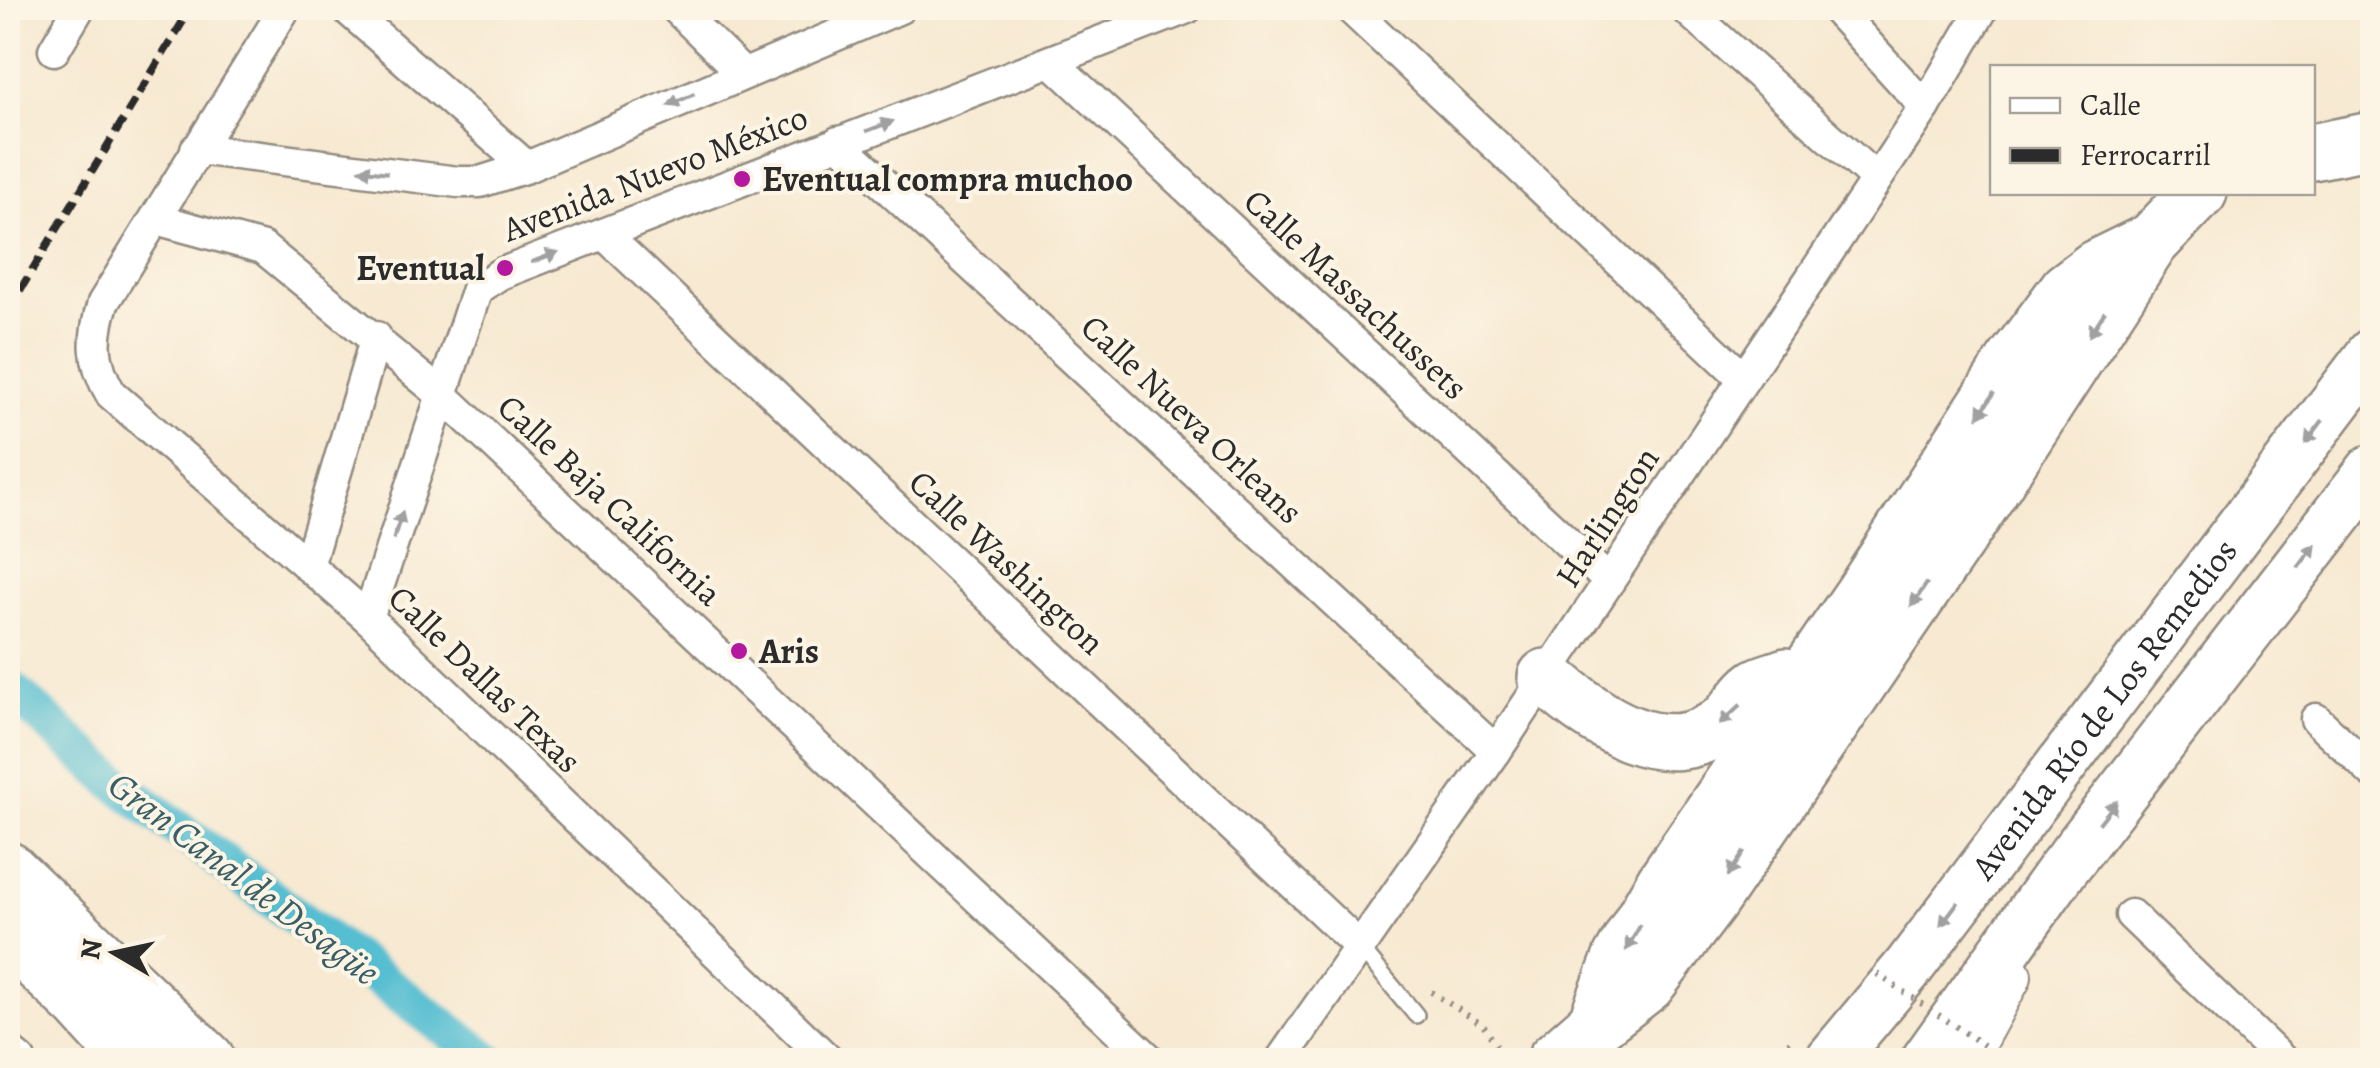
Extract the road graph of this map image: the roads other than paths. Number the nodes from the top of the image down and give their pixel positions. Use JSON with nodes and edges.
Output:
{"nodes":[{"id":1,"x":79,"y":8,"type":"edge"},
{"id":2,"x":285,"y":8,"type":"edge"},
{"id":3,"x":346,"y":8,"type":"edge"},
{"id":4,"x":676,"y":8,"type":"edge"},
{"id":5,"x":900,"y":8,"type":"edge"},
{"id":6,"x":1188,"y":8,"type":"edge"},
{"id":7,"x":1350,"y":8,"type":"edge"},
{"id":8,"x":1686,"y":8,"type":"edge"},
{"id":9,"x":1835,"y":8,"type":"edge"},
{"id":10,"x":1982,"y":8,"type":"edge"},
{"id":11,"x":54,"y":50,"type":"dead end"},
{"id":12,"x":1051,"y":61,"type":"junction"},
{"id":13,"x":742,"y":73,"type":"junction"},
{"id":14,"x":1925,"y":107,"type":"junction"},
{"id":15,"x":2372,"y":140,"type":"edge"},
{"id":16,"x":838,"y":142,"type":"junction"},
{"id":17,"x":196,"y":149,"type":"junction"},
{"id":18,"x":2315,"y":151,"type":"edge"},
{"id":19,"x":528,"y":167,"type":"junction"},
{"id":20,"x":1876,"y":178,"type":"junction"},
{"id":21,"x":2197,"y":195,"type":"edge"},
{"id":22,"x":156,"y":219,"type":"junction"},
{"id":23,"x":604,"y":234,"type":"junction"},
{"id":24,"x":2151,"y":242,"type":"junction"},
{"id":25,"x":376,"y":338,"type":"junction"},
{"id":26,"x":2372,"y":354,"type":"edge"},
{"id":27,"x":1744,"y":378,"type":"junction"},
{"id":28,"x":442,"y":394,"type":"junction"},
{"id":29,"x":2372,"y":470,"type":"edge"},
{"id":30,"x":308,"y":566,"type":"junction"},
{"id":31,"x":1609,"y":581,"type":"junction"},
{"id":32,"x":368,"y":618,"type":"junction"},
{"id":33,"x":1812,"y":666,"type":"junction"},
{"id":34,"x":1546,"y":677,"type":"junction"},
{"id":35,"x":2316,"y":719,"type":"dead end"},
{"id":36,"x":1496,"y":752,"type":"junction"},
{"id":37,"x":2372,"y":772,"type":"edge"},
{"id":38,"x":8,"y":870,"type":"edge"},
{"id":39,"x":2062,"y":870,"type":"junction"},
{"id":40,"x":2131,"y":915,"type":"dead end"},
{"id":41,"x":8,"y":934,"type":"edge"},
{"id":42,"x":1359,"y":946,"type":"junction"},
{"id":43,"x":1416,"y":1015,"type":"dead end"},
{"id":44,"x":1596,"y":1022,"type":"junction"},
{"id":45,"x":8,"y":1050,"type":"edge"},
{"id":46,"x":1973,"y":1053,"type":"edge"},
{"id":47,"x":20,"y":1060,"type":"edge"},
{"id":48,"x":132,"y":1060,"type":"edge"},
{"id":49,"x":207,"y":1060,"type":"edge"},
{"id":50,"x":828,"y":1060,"type":"edge"},
{"id":51,"x":1150,"y":1060,"type":"edge"},
{"id":52,"x":1282,"y":1060,"type":"edge"},
{"id":53,"x":1555,"y":1060,"type":"edge"},
{"id":54,"x":1831,"y":1060,"type":"edge"},
{"id":55,"x":1926,"y":1060,"type":"edge"},
{"id":56,"x":2282,"y":1060,"type":"edge"}],
"edges":[{"from":1,"to":11,"type":"street"},
{"from":2,"to":17,"type":"street"},
{"from":3,"to":19,"type":"street"},
{"from":4,"to":13,"type":"street"},
{"from":5,"to":13,"type":"street"},
{"from":6,"to":12,"type":"street","name":"Avenida Nuevo México"},
{"from":7,"to":27,"type":"street"},
{"from":8,"to":20,"type":"street"},
{"from":9,"to":14,"type":"street"},
{"from":10,"to":14,"type":"street","name":"Harlington"},
{"from":16,"to":12,"type":"street","name":"Avenida Nuevo México","one_way":true},
{"from":12,"to":31,"type":"street","name":"Calle Massachussets"},
{"from":13,"to":19,"type":"street","one_way":true},
{"from":14,"to":20,"type":"street","name":"Harlington"},
{"from":15,"to":18,"type":"highway"},
{"from":16,"to":23,"type":"street","name":"Avenida Nuevo México"},
{"from":16,"to":36,"type":"street","name":"Calle Nueva Orleans"},
{"from":19,"to":17,"type":"street","one_way":true},
{"from":17,"to":22,"type":"street"},
{"from":20,"to":27,"type":"street","name":"Harlington"},
{"from":21,"to":24,"type":"highway"},
{"from":22,"to":25,"type":"street","name":"Calle Baja California"},
{"from":22,"to":30,"type":"street","name":"Calle Dallas Texas"},
{"from":28,"to":23,"type":"street","name":"Avenida Nuevo México","one_way":true},
{"from":23,"to":42,"type":"street","name":"Calle Washington"},
{"from":24,"to":33,"type":"highway","one_way":true},
{"from":24,"to":44,"type":"highway","one_way":true},
{"from":25,"to":28,"type":"street","name":"Calle Baja California"},
{"from":25,"to":30,"type":"street"},
{"from":26,"to":54,"type":"highway","name":"Avenida Río de Los Remedios","one_way":true},
{"from":27,"to":31,"type":"street","name":"Harlington"},
{"from":32,"to":28,"type":"street","name":"Avenida Nuevo México","one_way":true},
{"from":28,"to":51,"type":"street","name":"Calle Baja California"},
{"from":39,"to":29,"type":"highway","name":"Avenida Río de Los Remedios","one_way":true},
{"from":30,"to":32,"type":"street","name":"Calle Dallas Texas"},
{"from":31,"to":34,"type":"street","name":"Harlington"},
{"from":32,"to":50,"type":"street","name":"Calle Dallas Texas"},
{"from":33,"to":34,"type":"highway","one_way":true},
{"from":33,"to":44,"type":"highway","one_way":true},
{"from":34,"to":36,"type":"street","name":"Harlington"},
{"from":35,"to":37,"type":"street"},
{"from":36,"to":42,"type":"street","name":"Harlington"},
{"from":38,"to":49,"type":"highway"},
{"from":39,"to":46,"type":"main road"},
{"from":39,"to":55,"type":"highway","name":"Avenida Río de Los Remedios"},
{"from":40,"to":56,"type":"street"},
{"from":41,"to":48,"type":"highway"},
{"from":42,"to":43,"type":"lane"},
{"from":42,"to":52,"type":"street","name":"Harlington"},
{"from":44,"to":53,"type":"highway"},
{"from":45,"to":47,"type":"street"}]}
